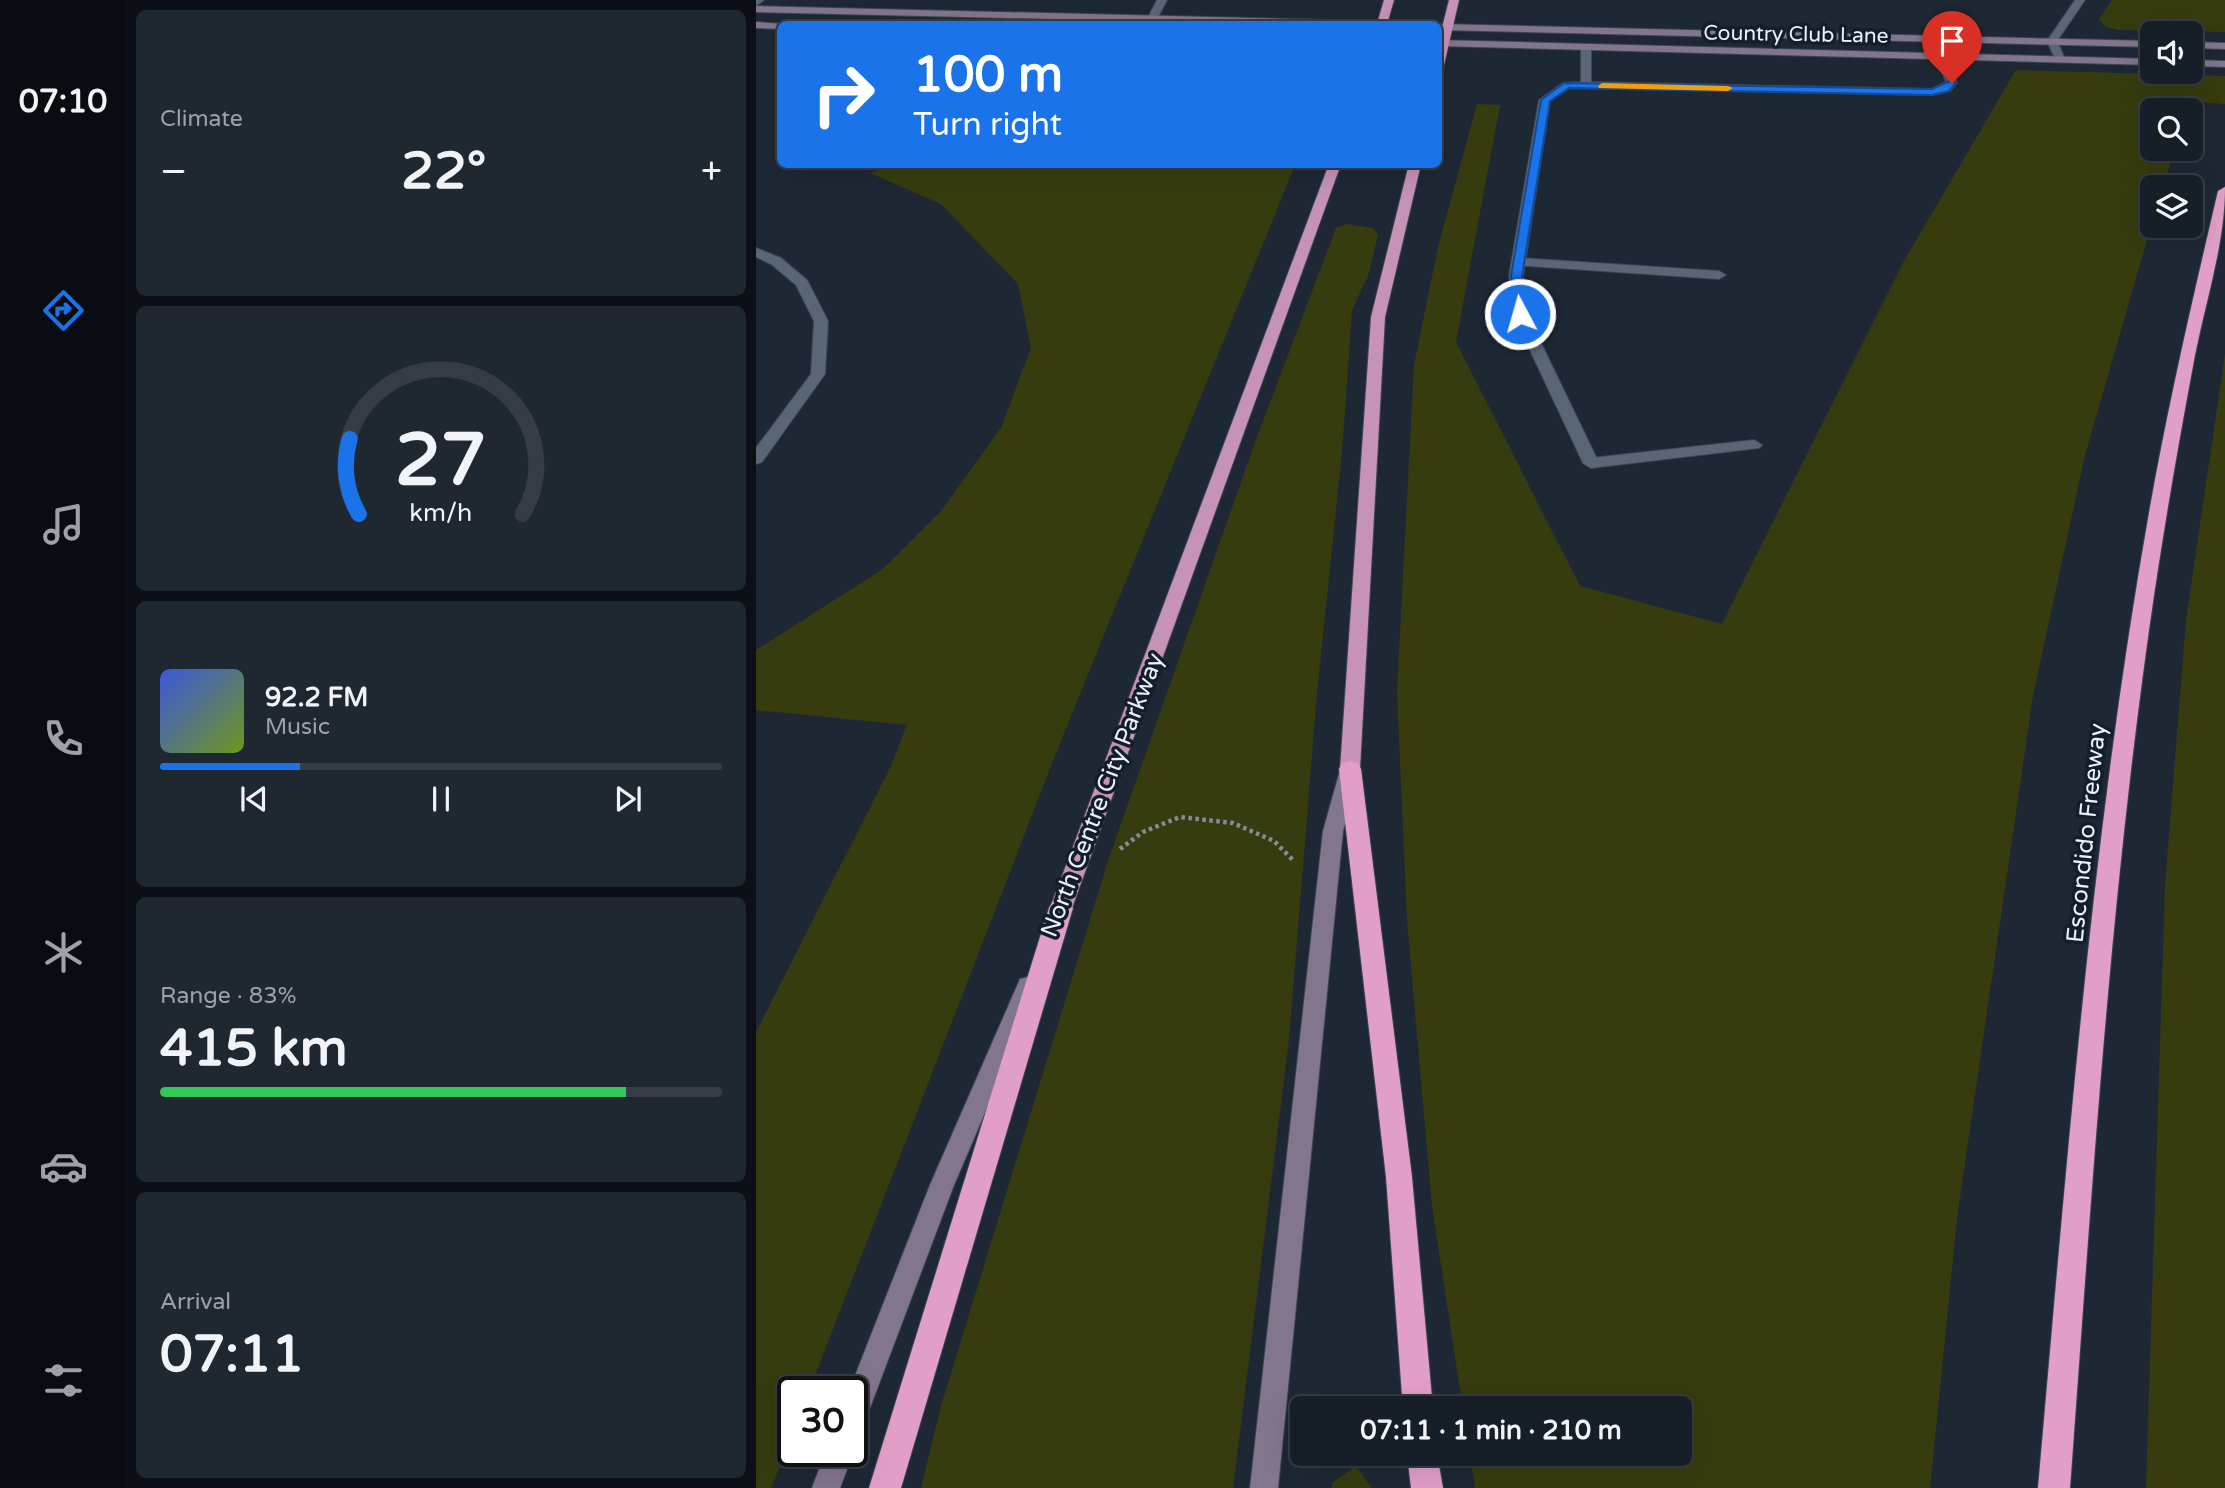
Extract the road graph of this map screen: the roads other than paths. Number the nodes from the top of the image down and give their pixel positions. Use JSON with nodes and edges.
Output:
{"nodes":[{"id":1,"x":1162,"y":0,"type":"edge"},
{"id":2,"x":1389,"y":0,"type":"edge"},
{"id":3,"x":1454,"y":0,"type":"edge"},
{"id":4,"x":2080,"y":0,"type":"edge"},
{"id":5,"x":756,"y":9,"type":"edge"},
{"id":6,"x":1152,"y":19,"type":"junction"},
{"id":7,"x":1239,"y":21,"type":"edge"},
{"id":8,"x":1383,"y":21,"type":"edge"},
{"id":9,"x":756,"y":25,"type":"edge"},
{"id":10,"x":777,"y":26,"type":"edge"},
{"id":11,"x":1443,"y":27,"type":"edge"},
{"id":12,"x":2052,"y":41,"type":"junction"},
{"id":13,"x":1442,"y":43,"type":"edge"},
{"id":14,"x":2140,"y":44,"type":"edge"},
{"id":15,"x":2203,"y":45,"type":"edge"},
{"id":16,"x":2225,"y":46,"type":"edge"},
{"id":17,"x":1586,"y":47,"type":"junction"},
{"id":18,"x":1940,"y":56,"type":"junction"},
{"id":19,"x":2060,"y":59,"type":"junction"},
{"id":20,"x":2140,"y":62,"type":"edge"},
{"id":21,"x":2203,"y":63,"type":"edge"},
{"id":22,"x":2225,"y":64,"type":"edge"},
{"id":23,"x":1586,"y":86,"type":"junction"},
{"id":24,"x":1334,"y":168,"type":"edge"},
{"id":25,"x":1414,"y":168,"type":"edge"},
{"id":26,"x":2225,"y":191,"type":"edge"},
{"id":27,"x":756,"y":252,"type":"edge"},
{"id":28,"x":1519,"y":262,"type":"junction"},
{"id":29,"x":1718,"y":275,"type":"dead end"},
{"id":30,"x":1754,"y":445,"type":"dead end"},
{"id":31,"x":756,"y":459,"type":"edge"},
{"id":32,"x":1350,"y":769,"type":"junction"},
{"id":33,"x":1061,"y":908,"type":"junction"},
{"id":34,"x":868,"y":1377,"type":"edge"},
{"id":35,"x":1417,"y":1396,"type":"edge"},
{"id":36,"x":1424,"y":1466,"type":"edge"},
{"id":37,"x":834,"y":1467,"type":"edge"},
{"id":38,"x":825,"y":1488,"type":"edge"},
{"id":39,"x":885,"y":1488,"type":"edge"},
{"id":40,"x":1264,"y":1488,"type":"edge"},
{"id":41,"x":1427,"y":1488,"type":"edge"},
{"id":42,"x":2054,"y":1488,"type":"edge"}],
"edges":[{"from":1,"to":6,"type":"street"},
{"from":2,"to":8,"type":"highway"},
{"from":3,"to":11,"type":"highway"},
{"from":4,"to":12,"type":"street"},
{"from":5,"to":6,"type":"main road"},
{"from":6,"to":7,"type":"main road"},
{"from":9,"to":10,"type":"main road"},
{"from":11,"to":12,"type":"main road","name":"Country Club Lane"},
{"from":12,"to":14,"type":"main road","name":"Country Club Lane"},
{"from":12,"to":19,"type":"street"},
{"from":13,"to":17,"type":"main road","name":"Country Club Lane"},
{"from":15,"to":16,"type":"main road"},
{"from":17,"to":18,"type":"main road","name":"Country Club Lane"},
{"from":17,"to":23,"type":"street"},
{"from":18,"to":19,"type":"main road","name":"Country Club Lane"},
{"from":18,"to":23,"type":"street"},
{"from":19,"to":20,"type":"main road","name":"Country Club Lane"},
{"from":21,"to":22,"type":"main road"},
{"from":23,"to":28,"type":"street"},
{"from":24,"to":33,"type":"highway","name":"North Centre City Parkway"},
{"from":25,"to":32,"type":"highway"},
{"from":26,"to":42,"type":"highway","name":"Escondido Freeway"},
{"from":27,"to":31,"type":"street"},
{"from":28,"to":29,"type":"street"},
{"from":28,"to":30,"type":"street"},
{"from":32,"to":35,"type":"highway"},
{"from":32,"to":40,"type":"main road"},
{"from":33,"to":34,"type":"main road","name":"North Centre City Parkway"},
{"from":33,"to":39,"type":"highway"},
{"from":36,"to":41,"type":"highway"},
{"from":37,"to":38,"type":"main road"}]}
